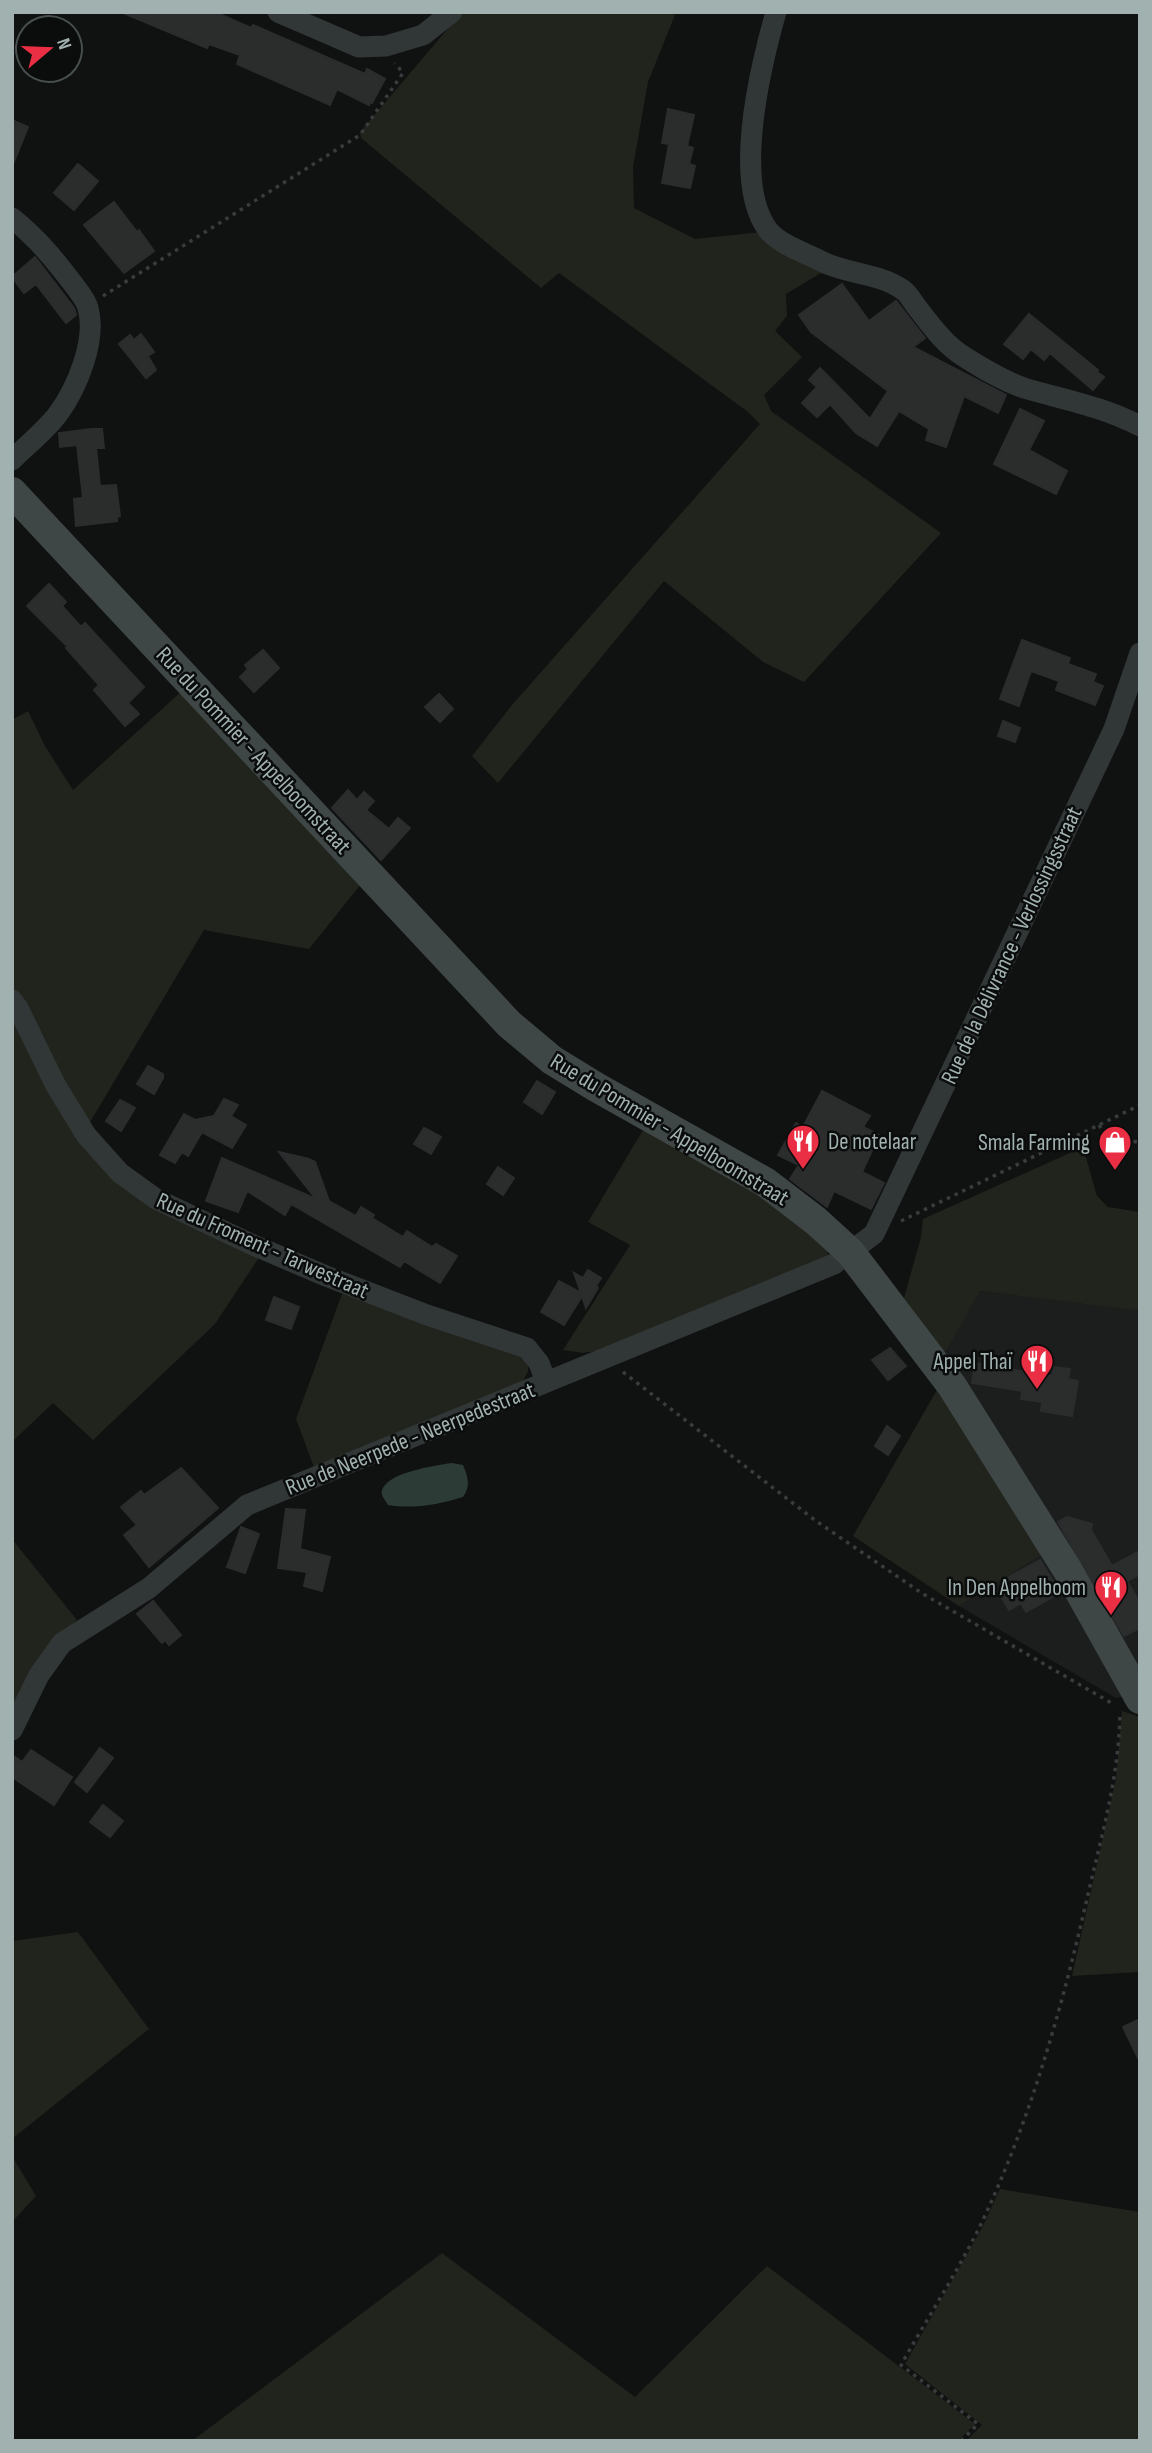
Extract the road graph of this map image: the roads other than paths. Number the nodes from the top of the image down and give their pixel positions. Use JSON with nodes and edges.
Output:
{"nodes":[{"id":1,"x":278,"y":12,"type":"edge"},
{"id":2,"x":453,"y":12,"type":"edge"},
{"id":3,"x":776,"y":12,"type":"edge"},
{"id":4,"x":12,"y":218,"type":"edge"},
{"id":5,"x":1140,"y":426,"type":"edge"},
{"id":6,"x":12,"y":460,"type":"edge"},
{"id":7,"x":12,"y":492,"type":"edge"},
{"id":8,"x":1140,"y":653,"type":"edge"},
{"id":9,"x":12,"y":1000,"type":"edge"},
{"id":10,"x":874,"y":1234,"type":"joint"},
{"id":11,"x":850,"y":1252,"type":"junction"},
{"id":12,"x":546,"y":1382,"type":"junction"},
{"id":13,"x":1140,"y":1699,"type":"edge"},
{"id":14,"x":12,"y":1730,"type":"edge"}],
"edges":[{"from":1,"to":2,"type":"street"},
{"from":3,"to":5,"type":"street"},
{"from":4,"to":6,"type":"street"},
{"from":7,"to":11,"type":"street","name":"Rue du Pommier - Appelboomstraat"},
{"from":8,"to":10,"type":"street","name":"Rue de la Délivrance - Verlossingsstraat"},
{"from":9,"to":12,"type":"street","name":"Rue du Froment - Tarwestraat"},
{"from":10,"to":11,"type":"street","name":"Rue de Neerpede - Neerpedestraat"},
{"from":11,"to":12,"type":"street","name":"Rue de Neerpede - Neerpedestraat"},
{"from":11,"to":13,"type":"street","name":"Rue du Pommier - Appelboomstraat"},
{"from":12,"to":14,"type":"street","name":"Rue de Neerpede - Neerpedestraat"}]}
